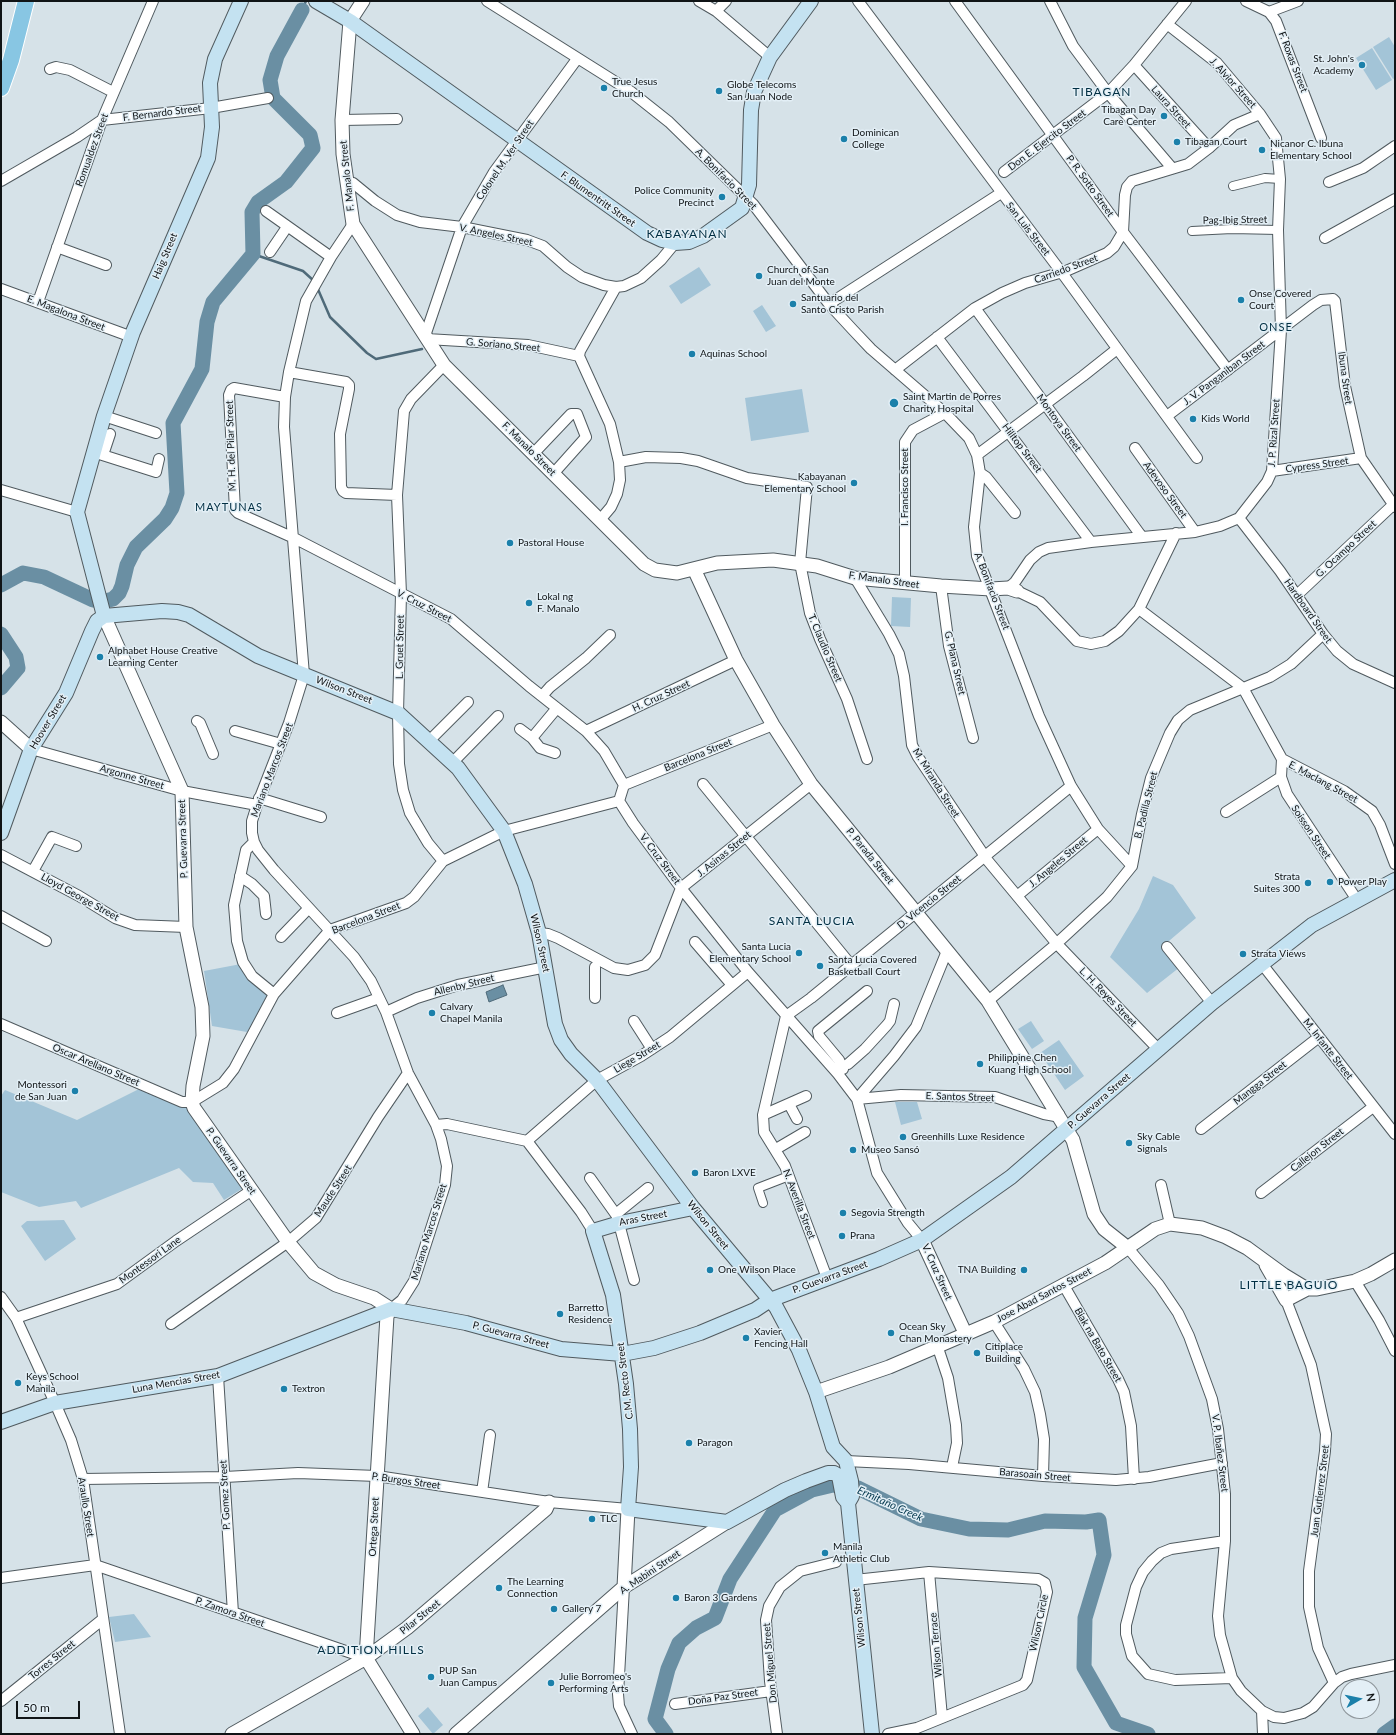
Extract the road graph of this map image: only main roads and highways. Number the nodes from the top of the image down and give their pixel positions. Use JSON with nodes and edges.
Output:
{"nodes":[{"id":1,"x":26,"y":1,"type":"edge"},
{"id":2,"x":241,"y":1,"type":"edge"},
{"id":3,"x":811,"y":1,"type":"edge"},
{"id":4,"x":317,"y":2,"type":"edge"},
{"id":5,"x":1,"y":88,"type":"edge"},
{"id":6,"x":77,"y":512,"type":"joint"},
{"id":7,"x":101,"y":606,"type":"junction"},
{"id":8,"x":1,"y":833,"type":"edge"},
{"id":9,"x":1395,"y":880,"type":"edge"},
{"id":10,"x":694,"y":1208,"type":"junction"},
{"id":11,"x":593,"y":1231,"type":"joint"},
{"id":12,"x":770,"y":1300,"type":"junction"},
{"id":13,"x":392,"y":1309,"type":"joint"},
{"id":14,"x":622,"y":1354,"type":"junction"},
{"id":15,"x":1,"y":1422,"type":"edge"},
{"id":16,"x":833,"y":1447,"type":"junction"},
{"id":17,"x":828,"y":1473,"type":"junction"},
{"id":18,"x":847,"y":1490,"type":"junction"},
{"id":19,"x":628,"y":1509,"type":"joint"},
{"id":20,"x":727,"y":1522,"type":"joint"},
{"id":21,"x":872,"y":1734,"type":"edge"}],
"edges":[{"from":1,"to":5,"type":"main road"},
{"from":2,"to":6,"type":"main road","name":"Haig Street"},
{"from":3,"to":4,"type":"main road","name":"F. Blumentritt Street"},
{"from":6,"to":7,"type":"main road","name":"P. Guevarra Street"},
{"from":7,"to":8,"type":"main road","name":"Hoover Street"},
{"from":7,"to":10,"type":"main road","name":"Wilson Street"},
{"from":9,"to":12,"type":"main road","name":"P. Guevarra Street"},
{"from":10,"to":11,"type":"main road","name":"Aras Street"},
{"from":10,"to":12,"type":"main road","name":"Wilson Street"},
{"from":11,"to":14,"type":"main road","name":"C.M. Recto Street"},
{"from":12,"to":14,"type":"main road","name":"P. Guevarra Street"},
{"from":12,"to":16,"type":"main road","name":"Wilson Street"},
{"from":13,"to":14,"type":"main road","name":"P. Guevarra Street"},
{"from":13,"to":15,"type":"main road","name":"Luna Mencias Street"},
{"from":14,"to":19,"type":"main road","name":"C.M. Recto Street"},
{"from":16,"to":17,"type":"main road","name":"Wilson Street"},
{"from":16,"to":18,"type":"main road","name":"Wilson Street"},
{"from":17,"to":18,"type":"main road"},
{"from":17,"to":20,"type":"main road","name":"A. Mabini Street"},
{"from":18,"to":21,"type":"main road","name":"Wilson Street"},
{"from":19,"to":20,"type":"main road","name":"P. Burgos Street"}]}
